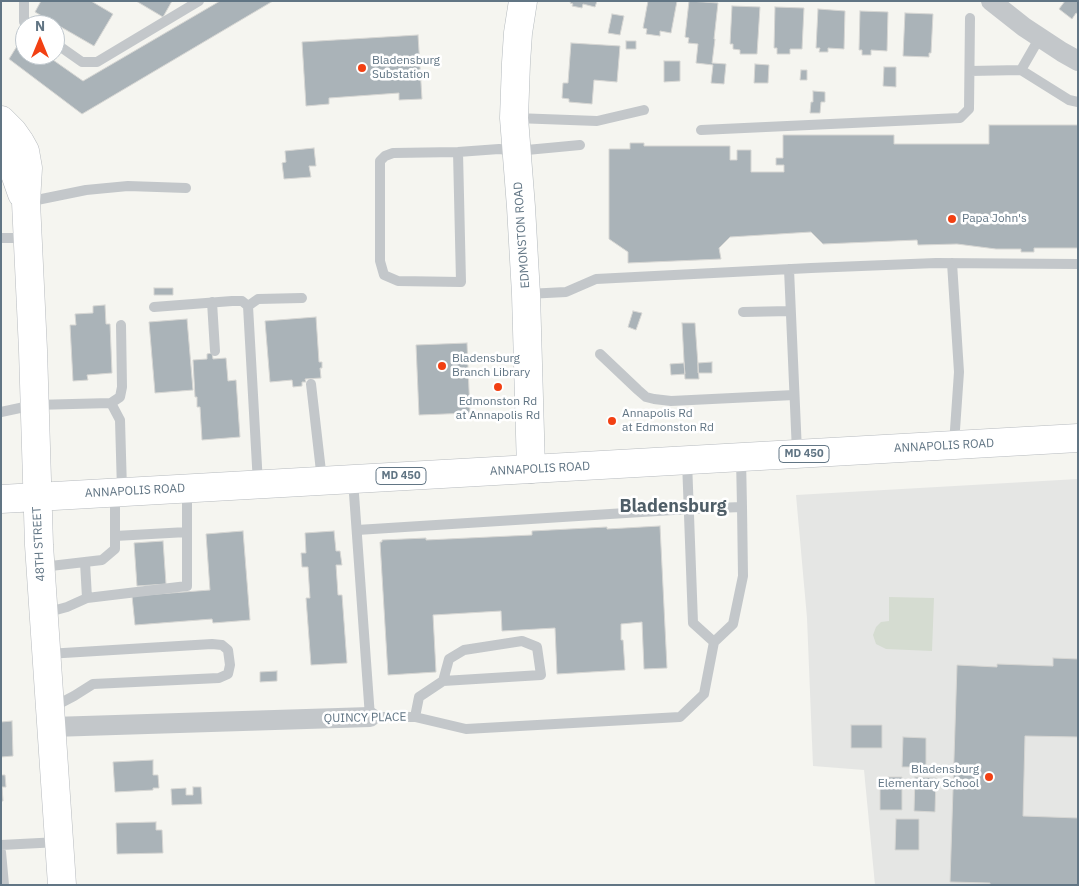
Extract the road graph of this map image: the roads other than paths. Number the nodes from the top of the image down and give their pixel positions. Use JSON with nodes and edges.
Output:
{"nodes":[{"id":1,"x":24,"y":1,"type":"edge"},
{"id":2,"x":199,"y":1,"type":"edge"},
{"id":3,"x":523,"y":1,"type":"edge"},
{"id":4,"x":991,"y":1,"type":"edge"},
{"id":5,"x":24,"y":15,"type":"edge"},
{"id":6,"x":970,"y":18,"type":"dead end"},
{"id":7,"x":1040,"y":38,"type":"junction"},
{"id":8,"x":65,"y":50,"type":"edge"},
{"id":9,"x":1078,"y":61,"type":"edge"},
{"id":10,"x":1021,"y":70,"type":"junction"},
{"id":11,"x":970,"y":71,"type":"junction"},
{"id":12,"x":1078,"y":102,"type":"edge"},
{"id":13,"x":644,"y":110,"type":"dead end"},
{"id":14,"x":514,"y":118,"type":"junction"},
{"id":15,"x":1,"y":120,"type":"edge"},
{"id":16,"x":701,"y":130,"type":"dead end"},
{"id":17,"x":580,"y":146,"type":"dead end"},
{"id":18,"x":1,"y":150,"type":"edge"},
{"id":19,"x":516,"y":151,"type":"junction"},
{"id":20,"x":458,"y":152,"type":"junction"},
{"id":21,"x":186,"y":188,"type":"dead end"},
{"id":22,"x":26,"y":202,"type":"junction"},
{"id":23,"x":1,"y":238,"type":"edge"},
{"id":24,"x":28,"y":238,"type":"junction"},
{"id":25,"x":952,"y":263,"type":"junction"},
{"id":26,"x":1078,"y":264,"type":"edge"},
{"id":27,"x":789,"y":269,"type":"junction"},
{"id":28,"x":526,"y":294,"type":"junction"},
{"id":29,"x":302,"y":298,"type":"dead end"},
{"id":30,"x":212,"y":302,"type":"junction"},
{"id":31,"x":248,"y":306,"type":"junction"},
{"id":32,"x":154,"y":307,"type":"dead end"},
{"id":33,"x":790,"y":311,"type":"junction"},
{"id":34,"x":743,"y":312,"type":"dead end"},
{"id":35,"x":121,"y":325,"type":"dead end"},
{"id":36,"x":215,"y":351,"type":"dead end"},
{"id":37,"x":600,"y":354,"type":"dead end"},
{"id":38,"x":311,"y":384,"type":"dead end"},
{"id":39,"x":794,"y":395,"type":"junction"},
{"id":40,"x":112,"y":404,"type":"junction"},
{"id":41,"x":34,"y":405,"type":"junction"},
{"id":42,"x":1,"y":412,"type":"edge"},
{"id":43,"x":1078,"y":438,"type":"edge"},
{"id":44,"x":954,"y":445,"type":"junction"},
{"id":45,"x":797,"y":454,"type":"junction"},
{"id":46,"x":741,"y":457,"type":"junction"},
{"id":47,"x":687,"y":460,"type":"junction"},
{"id":48,"x":531,"y":469,"type":"junction"},
{"id":49,"x":353,"y":479,"type":"junction"},
{"id":50,"x":322,"y":481,"type":"junction"},
{"id":51,"x":258,"y":484,"type":"junction"},
{"id":52,"x":187,"y":488,"type":"junction"},
{"id":53,"x":118,"y":492,"type":"junction"},
{"id":54,"x":37,"y":497,"type":"junction"},
{"id":55,"x":1,"y":499,"type":"edge"},
{"id":56,"x":742,"y":507,"type":"junction"},
{"id":57,"x":689,"y":509,"type":"junction"},
{"id":58,"x":357,"y":530,"type":"junction"},
{"id":59,"x":187,"y":532,"type":"junction"},
{"id":60,"x":115,"y":536,"type":"junction"},
{"id":61,"x":85,"y":562,"type":"junction"},
{"id":62,"x":40,"y":567,"type":"junction"},
{"id":63,"x":88,"y":598,"type":"junction"},
{"id":64,"x":44,"y":613,"type":"junction"},
{"id":65,"x":714,"y":642,"type":"junction"},
{"id":66,"x":46,"y":654,"type":"junction"},
{"id":67,"x":443,"y":681,"type":"junction"},
{"id":68,"x":370,"y":717,"type":"junction"},
{"id":69,"x":414,"y":717,"type":"junction"},
{"id":70,"x":51,"y":718,"type":"junction"},
{"id":71,"x":60,"y":842,"type":"junction"},
{"id":72,"x":1,"y":845,"type":"edge"},
{"id":73,"x":1,"y":852,"type":"edge"},
{"id":74,"x":4,"y":885,"type":"edge"},
{"id":75,"x":62,"y":885,"type":"edge"}],
"edges":[{"from":1,"to":5,"type":"lane"},
{"from":2,"to":8,"type":"lane"},
{"from":3,"to":14,"type":"main road","name":"EDMONSTON ROAD"},
{"from":4,"to":7,"type":"street"},
{"from":6,"to":11,"type":"lane"},
{"from":7,"to":9,"type":"street"},
{"from":7,"to":10,"type":"lane"},
{"from":10,"to":11,"type":"lane"},
{"from":10,"to":12,"type":"lane"},
{"from":11,"to":16,"type":"lane"},
{"from":13,"to":14,"type":"lane"},
{"from":14,"to":19,"type":"main road","name":"EDMONSTON ROAD"},
{"from":15,"to":22,"type":"main road"},
{"from":17,"to":19,"type":"lane"},
{"from":18,"to":22,"type":"main road"},
{"from":19,"to":20,"type":"lane"},
{"from":19,"to":28,"type":"main road","name":"EDMONSTON ROAD"},
{"from":20,"to":20,"type":"lane"},
{"from":21,"to":22,"type":"lane"},
{"from":22,"to":24,"type":"main road","name":"48TH STREET"},
{"from":23,"to":24,"type":"lane"},
{"from":24,"to":41,"type":"main road","name":"48TH STREET"},
{"from":25,"to":26,"type":"lane"},
{"from":25,"to":27,"type":"lane"},
{"from":25,"to":44,"type":"lane"},
{"from":27,"to":28,"type":"lane"},
{"from":27,"to":33,"type":"lane"},
{"from":28,"to":48,"type":"main road","name":"EDMONSTON ROAD"},
{"from":29,"to":31,"type":"lane"},
{"from":30,"to":31,"type":"lane"},
{"from":30,"to":32,"type":"lane"},
{"from":30,"to":36,"type":"lane"},
{"from":31,"to":51,"type":"lane"},
{"from":33,"to":34,"type":"lane"},
{"from":33,"to":39,"type":"lane"},
{"from":35,"to":40,"type":"lane"},
{"from":37,"to":39,"type":"lane"},
{"from":38,"to":50,"type":"lane"},
{"from":39,"to":45,"type":"lane"},
{"from":40,"to":41,"type":"lane"},
{"from":40,"to":53,"type":"lane"},
{"from":41,"to":42,"type":"lane"},
{"from":41,"to":54,"type":"main road","name":"48TH STREET"},
{"from":43,"to":44,"type":"main road","name":"ANNAPOLIS ROAD","number":"MD 450"},
{"from":44,"to":45,"type":"main road","name":"ANNAPOLIS ROAD","number":"MD 450"},
{"from":45,"to":46,"type":"main road","name":"ANNAPOLIS ROAD","number":"MD 450"},
{"from":46,"to":47,"type":"main road","name":"ANNAPOLIS ROAD","number":"MD 450"},
{"from":46,"to":56,"type":"lane"},
{"from":47,"to":48,"type":"main road","name":"ANNAPOLIS ROAD","number":"MD 450"},
{"from":47,"to":57,"type":"lane"},
{"from":48,"to":49,"type":"main road","name":"ANNAPOLIS ROAD","number":"MD 450"},
{"from":49,"to":50,"type":"main road","name":"ANNAPOLIS ROAD","number":"MD 450"},
{"from":49,"to":58,"type":"lane"},
{"from":50,"to":51,"type":"main road","name":"ANNAPOLIS ROAD","number":"MD 450"},
{"from":51,"to":52,"type":"main road","name":"ANNAPOLIS ROAD","number":"MD 450"},
{"from":52,"to":53,"type":"main road","name":"ANNAPOLIS ROAD","number":"MD 450"},
{"from":52,"to":59,"type":"lane"},
{"from":53,"to":54,"type":"main road","name":"ANNAPOLIS ROAD","number":"MD 450"},
{"from":53,"to":60,"type":"lane"},
{"from":54,"to":55,"type":"main road","name":"ANNAPOLIS ROAD","number":"MD 450"},
{"from":54,"to":62,"type":"main road","name":"48TH STREET"},
{"from":56,"to":57,"type":"lane"},
{"from":56,"to":65,"type":"lane"},
{"from":57,"to":58,"type":"lane"},
{"from":57,"to":65,"type":"lane"},
{"from":58,"to":68,"type":"lane"},
{"from":59,"to":60,"type":"lane"},
{"from":59,"to":63,"type":"lane"},
{"from":60,"to":61,"type":"lane"},
{"from":61,"to":62,"type":"lane"},
{"from":61,"to":63,"type":"lane"},
{"from":62,"to":64,"type":"main road","name":"48TH STREET"},
{"from":63,"to":64,"type":"lane"},
{"from":64,"to":66,"type":"main road","name":"48TH STREET"},
{"from":65,"to":69,"type":"lane","name":"QUINCY PLACE"},
{"from":66,"to":70,"type":"main road","name":"48TH STREET"},
{"from":66,"to":70,"type":"lane"},
{"from":67,"to":67,"type":"lane"},
{"from":67,"to":69,"type":"lane"},
{"from":68,"to":69,"type":"lane","name":"QUINCY PLACE"},
{"from":68,"to":70,"type":"street","name":"QUINCY PLACE"},
{"from":70,"to":71,"type":"main road","name":"48TH STREET"},
{"from":71,"to":72,"type":"lane"},
{"from":71,"to":75,"type":"main road","name":"48TH STREET"},
{"from":73,"to":74,"type":"lane"}]}
